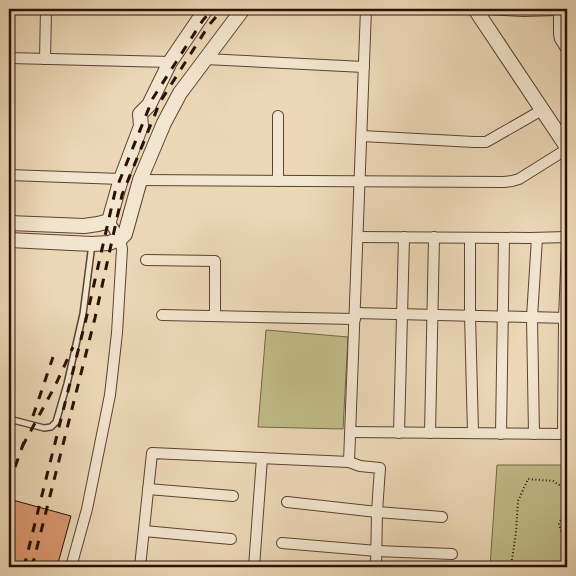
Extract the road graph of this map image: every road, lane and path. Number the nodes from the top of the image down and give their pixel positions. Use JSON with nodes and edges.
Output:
{"nodes":[{"id":1,"x":46,"y":9,"type":"edge"},
{"id":2,"x":206,"y":9,"type":"edge"},
{"id":3,"x":243,"y":9,"type":"edge"},
{"id":4,"x":366,"y":9,"type":"edge"},
{"id":5,"x":475,"y":9,"type":"edge"},
{"id":6,"x":559,"y":9,"type":"edge"},
{"id":7,"x":524,"y":10,"type":"edge"},
{"id":8,"x":484,"y":13,"type":"edge"},
{"id":9,"x":567,"y":50,"type":"edge"},
{"id":10,"x":9,"y":58,"type":"edge"},
{"id":11,"x":45,"y":59,"type":"junction"},
{"id":12,"x":205,"y":59,"type":"junction"},
{"id":13,"x":170,"y":62,"type":"junction"},
{"id":14,"x":364,"y":67,"type":"junction"},
{"id":15,"x":542,"y":110,"type":"junction"},
{"id":16,"x":278,"y":116,"type":"dead end"},
{"id":17,"x":362,"y":136,"type":"junction"},
{"id":18,"x":567,"y":148,"type":"edge"},
{"id":19,"x":9,"y":176,"type":"edge"},
{"id":20,"x":121,"y":180,"type":"junction"},
{"id":21,"x":140,"y":180,"type":"junction"},
{"id":22,"x":278,"y":181,"type":"junction"},
{"id":23,"x":360,"y":181,"type":"junction"},
{"id":24,"x":109,"y":221,"type":"junction"},
{"id":25,"x":9,"y":223,"type":"edge"},
{"id":26,"x":358,"y":237,"type":"junction"},
{"id":27,"x":404,"y":237,"type":"junction"},
{"id":28,"x":434,"y":237,"type":"junction"},
{"id":29,"x":567,"y":237,"type":"edge"},
{"id":30,"x":470,"y":238,"type":"junction"},
{"id":31,"x":504,"y":238,"type":"junction"},
{"id":32,"x":537,"y":238,"type":"junction"},
{"id":33,"x":120,"y":239,"type":"junction"},
{"id":34,"x":9,"y":240,"type":"edge"},
{"id":35,"x":92,"y":244,"type":"junction"},
{"id":36,"x":567,"y":246,"type":"edge"},
{"id":37,"x":146,"y":260,"type":"dead end"},
{"id":38,"x":403,"y":314,"type":"junction"},
{"id":39,"x":433,"y":314,"type":"junction"},
{"id":40,"x":162,"y":315,"type":"dead end"},
{"id":41,"x":215,"y":316,"type":"junction"},
{"id":42,"x":355,"y":316,"type":"junction"},
{"id":43,"x":470,"y":316,"type":"junction"},
{"id":44,"x":502,"y":316,"type":"junction"},
{"id":45,"x":532,"y":317,"type":"junction"},
{"id":46,"x":565,"y":318,"type":"edge"},
{"id":47,"x":9,"y":419,"type":"edge"},
{"id":48,"x":351,"y":432,"type":"junction"},
{"id":49,"x":399,"y":433,"type":"junction"},
{"id":50,"x":430,"y":433,"type":"junction"},
{"id":51,"x":473,"y":433,"type":"junction"},
{"id":52,"x":501,"y":434,"type":"junction"},
{"id":53,"x":534,"y":434,"type":"junction"},
{"id":54,"x":565,"y":434,"type":"edge"},
{"id":55,"x":262,"y":458,"type":"junction"},
{"id":56,"x":349,"y":462,"type":"junction"},
{"id":57,"x":148,"y":489,"type":"junction"},
{"id":58,"x":567,"y":490,"type":"edge"},
{"id":59,"x":233,"y":496,"type":"dead end"},
{"id":60,"x":286,"y":502,"type":"dead end"},
{"id":61,"x":567,"y":504,"type":"edge"},
{"id":62,"x":377,"y":512,"type":"junction"},
{"id":63,"x":442,"y":517,"type":"dead end"},
{"id":64,"x":144,"y":531,"type":"junction"},
{"id":65,"x":231,"y":539,"type":"dead end"},
{"id":66,"x":282,"y":543,"type":"dead end"},
{"id":67,"x":567,"y":546,"type":"edge"},
{"id":68,"x":377,"y":551,"type":"junction"},
{"id":69,"x":452,"y":554,"type":"dead end"},
{"id":70,"x":71,"y":567,"type":"edge"},
{"id":71,"x":140,"y":567,"type":"edge"},
{"id":72,"x":254,"y":567,"type":"edge"},
{"id":73,"x":376,"y":567,"type":"edge"},
{"id":74,"x":511,"y":567,"type":"edge"}],
"edges":[{"from":1,"to":11,"type":"street"},
{"from":2,"to":13,"type":"street"},
{"from":3,"to":12,"type":"street"},
{"from":4,"to":14,"type":"street"},
{"from":5,"to":8,"type":"street"},
{"from":6,"to":7,"type":"street"},
{"from":6,"to":9,"type":"street"},
{"from":7,"to":8,"type":"street"},
{"from":8,"to":15,"type":"street"},
{"from":10,"to":11,"type":"street"},
{"from":11,"to":13,"type":"street"},
{"from":12,"to":14,"type":"street"},
{"from":12,"to":21,"type":"street"},
{"from":13,"to":20,"type":"street"},
{"from":14,"to":17,"type":"street"},
{"from":15,"to":17,"type":"street"},
{"from":15,"to":18,"type":"street"},
{"from":16,"to":22,"type":"street"},
{"from":17,"to":23,"type":"street"},
{"from":18,"to":23,"type":"street"},
{"from":19,"to":20,"type":"street"},
{"from":20,"to":24,"type":"street"},
{"from":21,"to":22,"type":"street"},
{"from":21,"to":33,"type":"street"},
{"from":22,"to":23,"type":"street"},
{"from":23,"to":26,"type":"street"},
{"from":24,"to":25,"type":"street"},
{"from":24,"to":33,"type":"street"},
{"from":26,"to":27,"type":"street"},
{"from":26,"to":42,"type":"street"},
{"from":27,"to":28,"type":"street"},
{"from":27,"to":38,"type":"street"},
{"from":28,"to":30,"type":"street"},
{"from":28,"to":39,"type":"street"},
{"from":29,"to":32,"type":"street"},
{"from":30,"to":31,"type":"street"},
{"from":30,"to":43,"type":"street"},
{"from":31,"to":32,"type":"street"},
{"from":31,"to":44,"type":"street"},
{"from":32,"to":45,"type":"street"},
{"from":33,"to":35,"type":"street"},
{"from":33,"to":70,"type":"street"},
{"from":34,"to":35,"type":"street"},
{"from":35,"to":47,"type":"lane"},
{"from":36,"to":46,"type":"street"},
{"from":37,"to":41,"type":"street"},
{"from":38,"to":39,"type":"street"},
{"from":38,"to":42,"type":"street"},
{"from":38,"to":49,"type":"street"},
{"from":39,"to":43,"type":"street"},
{"from":39,"to":50,"type":"street"},
{"from":40,"to":41,"type":"street"},
{"from":41,"to":42,"type":"street"},
{"from":42,"to":48,"type":"street"},
{"from":43,"to":44,"type":"street"},
{"from":43,"to":51,"type":"street"},
{"from":44,"to":45,"type":"street"},
{"from":44,"to":52,"type":"street"},
{"from":45,"to":46,"type":"street"},
{"from":45,"to":53,"type":"street"},
{"from":46,"to":54,"type":"street"},
{"from":48,"to":49,"type":"street"},
{"from":48,"to":56,"type":"street"},
{"from":49,"to":50,"type":"street"},
{"from":50,"to":51,"type":"street"},
{"from":51,"to":52,"type":"street"},
{"from":52,"to":53,"type":"street"},
{"from":53,"to":54,"type":"street"},
{"from":55,"to":56,"type":"street"},
{"from":55,"to":57,"type":"street"},
{"from":55,"to":72,"type":"street"},
{"from":56,"to":62,"type":"street"},
{"from":57,"to":59,"type":"street"},
{"from":57,"to":64,"type":"street"},
{"from":58,"to":74,"type":"path"},
{"from":60,"to":62,"type":"street"},
{"from":61,"to":67,"type":"path"},
{"from":62,"to":63,"type":"street"},
{"from":62,"to":68,"type":"street"},
{"from":64,"to":65,"type":"street"},
{"from":64,"to":71,"type":"street"},
{"from":66,"to":68,"type":"street"},
{"from":68,"to":69,"type":"street"},
{"from":68,"to":73,"type":"street"}]}
